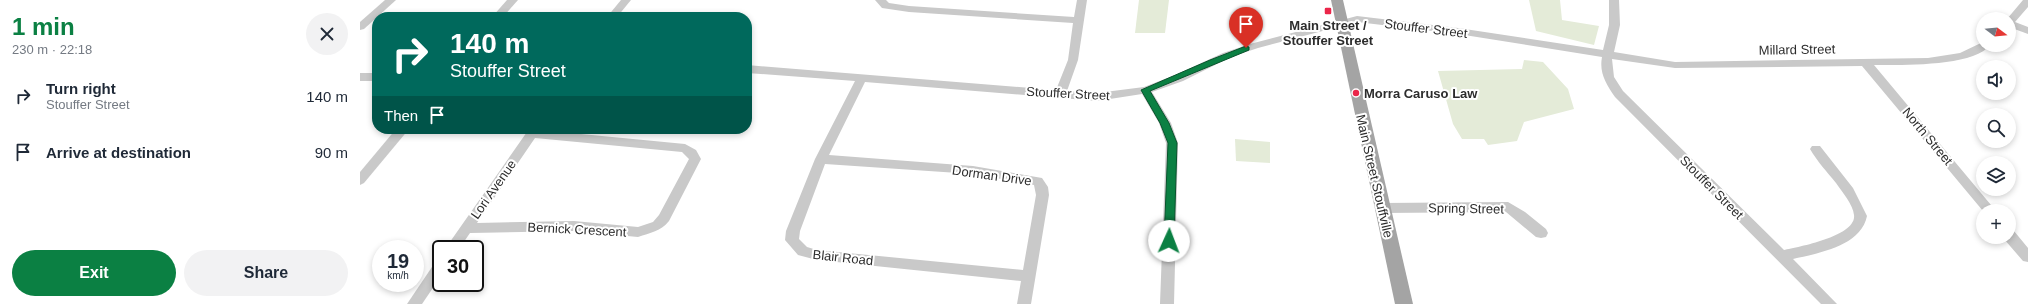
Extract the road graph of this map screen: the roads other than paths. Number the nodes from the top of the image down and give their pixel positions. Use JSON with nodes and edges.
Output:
{"nodes":[{"id":1,"x":391,"y":0,"type":"edge"},
{"id":2,"x":513,"y":0,"type":"edge"},
{"id":3,"x":626,"y":0,"type":"edge"},
{"id":4,"x":880,"y":0,"type":"edge"},
{"id":5,"x":1082,"y":0,"type":"edge"},
{"id":6,"x":1337,"y":0,"type":"edge"},
{"id":7,"x":1614,"y":0,"type":"edge"},
{"id":8,"x":2028,"y":1,"type":"edge"},
{"id":9,"x":377,"y":12,"type":"edge"},
{"id":10,"x":502,"y":12,"type":"edge"},
{"id":11,"x":616,"y":12,"type":"edge"},
{"id":12,"x":2016,"y":15,"type":"edge"},
{"id":13,"x":372,"y":17,"type":"edge"},
{"id":14,"x":1080,"y":20,"type":"junction"},
{"id":15,"x":1342,"y":23,"type":"junction"},
{"id":16,"x":2016,"y":26,"type":"edge"},
{"id":17,"x":360,"y":27,"type":"edge"},
{"id":18,"x":2028,"y":31,"type":"edge"},
{"id":19,"x":1976,"y":49,"type":"edge"},
{"id":20,"x":1608,"y":54,"type":"junction"},
{"id":21,"x":1866,"y":62,"type":"junction"},
{"id":22,"x":752,"y":69,"type":"edge"},
{"id":23,"x":372,"y":77,"type":"edge"},
{"id":24,"x":360,"y":78,"type":"edge"},
{"id":25,"x":862,"y":78,"type":"junction"},
{"id":26,"x":1145,"y":90,"type":"junction"},
{"id":27,"x":1061,"y":93,"type":"junction"},
{"id":28,"x":399,"y":134,"type":"edge"},
{"id":29,"x":533,"y":134,"type":"edge"},
{"id":30,"x":553,"y":134,"type":"edge"},
{"id":31,"x":1816,"y":149,"type":"dead end"},
{"id":32,"x":821,"y":158,"type":"junction"},
{"id":33,"x":360,"y":180,"type":"edge"},
{"id":34,"x":1984,"y":204,"type":"edge"},
{"id":35,"x":1382,"y":208,"type":"junction"},
{"id":36,"x":466,"y":228,"type":"junction"},
{"id":37,"x":1541,"y":233,"type":"dead end"},
{"id":38,"x":458,"y":240,"type":"edge"},
{"id":39,"x":2016,"y":243,"type":"edge"},
{"id":40,"x":1782,"y":256,"type":"junction"},
{"id":41,"x":2028,"y":257,"type":"edge"},
{"id":42,"x":1028,"y":276,"type":"junction"},
{"id":43,"x":432,"y":278,"type":"edge"},
{"id":44,"x":414,"y":304,"type":"edge"},
{"id":45,"x":1024,"y":304,"type":"edge"},
{"id":46,"x":1167,"y":304,"type":"edge"},
{"id":47,"x":1404,"y":304,"type":"edge"},
{"id":48,"x":1830,"y":304,"type":"edge"}],
"edges":[{"from":1,"to":9,"type":"street"},
{"from":2,"to":10,"type":"street"},
{"from":3,"to":11,"type":"street"},
{"from":4,"to":14,"type":"street"},
{"from":5,"to":14,"type":"street"},
{"from":6,"to":15,"type":"main road","name":"Main Street Stouffville"},
{"from":7,"to":20,"type":"street"},
{"from":8,"to":12,"type":"street"},
{"from":13,"to":17,"type":"street"},
{"from":14,"to":27,"type":"street"},
{"from":15,"to":20,"type":"street","name":"Stouffer Street"},
{"from":15,"to":26,"type":"street","name":"Stouffer Street"},
{"from":15,"to":35,"type":"main road","name":"Main Street Stouffville"},
{"from":16,"to":18,"type":"street"},
{"from":19,"to":21,"type":"street","name":"Millard Street"},
{"from":20,"to":21,"type":"street","name":"Millard Street"},
{"from":20,"to":40,"type":"street","name":"Stouffer Street"},
{"from":21,"to":34,"type":"street","name":"North Street"},
{"from":22,"to":25,"type":"street","name":"Stouffer Street"},
{"from":23,"to":24,"type":"street"},
{"from":25,"to":27,"type":"street","name":"Stouffer Street"},
{"from":25,"to":32,"type":"street","name":"Blair Road"},
{"from":26,"to":27,"type":"street","name":"Stouffer Street"},
{"from":26,"to":46,"type":"street"},
{"from":28,"to":33,"type":"street"},
{"from":29,"to":36,"type":"street","name":"Lori Avenue"},
{"from":30,"to":36,"type":"street","name":"Bernick Crescent"},
{"from":31,"to":40,"type":"street"},
{"from":32,"to":42,"type":"street","name":"Dorman Drive"},
{"from":32,"to":42,"type":"street","name":"Blair Road"},
{"from":35,"to":37,"type":"street","name":"Spring Street"},
{"from":35,"to":47,"type":"main road","name":"Main Street Stouffville"},
{"from":36,"to":38,"type":"street","name":"Lori Avenue"},
{"from":39,"to":41,"type":"street"},
{"from":40,"to":48,"type":"street","name":"Stouffer Street"},
{"from":42,"to":45,"type":"street","name":"Dorman Drive"},
{"from":43,"to":44,"type":"street"}]}
